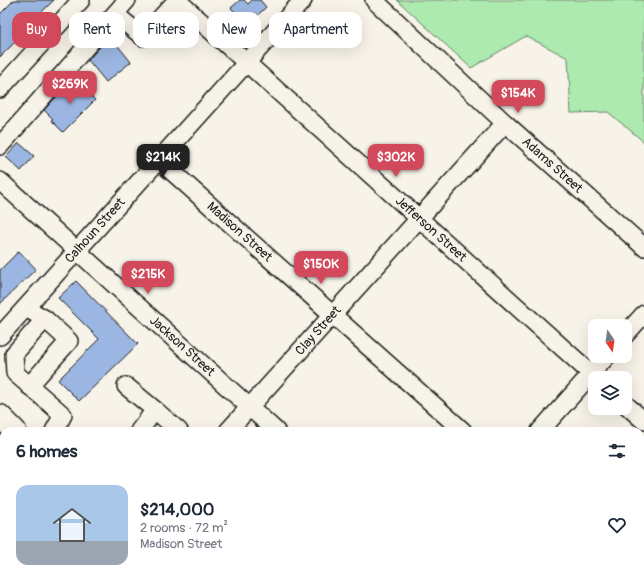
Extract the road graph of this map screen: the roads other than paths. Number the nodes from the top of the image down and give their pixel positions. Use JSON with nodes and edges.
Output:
{"nodes":[{"id":1,"x":81,"y":0,"type":"edge"},
{"id":2,"x":128,"y":0,"type":"edge"},
{"id":3,"x":177,"y":0,"type":"edge"},
{"id":4,"x":303,"y":0,"type":"edge"},
{"id":5,"x":374,"y":0,"type":"edge"},
{"id":6,"x":117,"y":12,"type":"edge"},
{"id":7,"x":125,"y":22,"type":"edge"},
{"id":8,"x":85,"y":48,"type":"edge"},
{"id":9,"x":247,"y":63,"type":"junction"},
{"id":10,"x":0,"y":89,"type":"edge"},
{"id":11,"x":505,"y":123,"type":"junction"},
{"id":12,"x":0,"y":146,"type":"edge"},
{"id":13,"x":159,"y":160,"type":"junction"},
{"id":14,"x":0,"y":181,"type":"edge"},
{"id":15,"x":419,"y":218,"type":"junction"},
{"id":16,"x":644,"y":247,"type":"edge"},
{"id":17,"x":77,"y":251,"type":"junction"},
{"id":18,"x":26,"y":308,"type":"junction"},
{"id":19,"x":644,"y":314,"type":"edge"},
{"id":20,"x":333,"y":315,"type":"junction"},
{"id":21,"x":45,"y":318,"type":"junction"},
{"id":22,"x":632,"y":327,"type":"edge"},
{"id":23,"x":0,"y":336,"type":"edge"},
{"id":24,"x":588,"y":371,"type":"edge"},
{"id":25,"x":588,"y":381,"type":"edge"},
{"id":26,"x":29,"y":386,"type":"junction"},
{"id":27,"x":126,"y":386,"type":"dead end"},
{"id":28,"x":250,"y":407,"type":"junction"},
{"id":29,"x":155,"y":410,"type":"junction"},
{"id":30,"x":632,"y":411,"type":"edge"},
{"id":31,"x":0,"y":416,"type":"edge"},
{"id":32,"x":644,"y":422,"type":"edge"},
{"id":33,"x":10,"y":427,"type":"edge"},
{"id":34,"x":56,"y":427,"type":"edge"},
{"id":35,"x":142,"y":427,"type":"edge"},
{"id":36,"x":174,"y":427,"type":"edge"},
{"id":37,"x":232,"y":427,"type":"edge"},
{"id":38,"x":272,"y":427,"type":"edge"},
{"id":39,"x":459,"y":427,"type":"edge"},
{"id":40,"x":544,"y":427,"type":"edge"}],
"edges":[{"from":1,"to":10,"type":"street"},
{"from":2,"to":6,"type":"street"},
{"from":3,"to":7,"type":"street"},
{"from":3,"to":9,"type":"street","name":"Jefferson Street"},
{"from":4,"to":9,"type":"street","name":"Calhoun Street"},
{"from":5,"to":11,"type":"street","name":"Adams Street"},
{"from":8,"to":12,"type":"street"},
{"from":9,"to":13,"type":"street","name":"Calhoun Street"},
{"from":9,"to":15,"type":"street","name":"Jefferson Street"},
{"from":11,"to":15,"type":"street","name":"Clay Street"},
{"from":11,"to":16,"type":"street","name":"Adams Street"},
{"from":13,"to":17,"type":"street","name":"Calhoun Street"},
{"from":13,"to":20,"type":"street","name":"Madison Street"},
{"from":14,"to":17,"type":"street","name":"Jackson Street"},
{"from":15,"to":20,"type":"street","name":"Clay Street"},
{"from":15,"to":24,"type":"street","name":"Jefferson Street"},
{"from":17,"to":18,"type":"street","name":"Calhoun Street"},
{"from":17,"to":28,"type":"street","name":"Jackson Street"},
{"from":18,"to":21,"type":"street"},
{"from":18,"to":23,"type":"street","name":"Calhoun Street"},
{"from":19,"to":22,"type":"street"},
{"from":20,"to":28,"type":"street","name":"Clay Street"},
{"from":20,"to":39,"type":"street","name":"Madison Street"},
{"from":21,"to":26,"type":"street"},
{"from":21,"to":26,"type":"street"},
{"from":25,"to":40,"type":"street"},
{"from":26,"to":34,"type":"street"},
{"from":27,"to":29,"type":"street"},
{"from":28,"to":37,"type":"street","name":"Clay Street"},
{"from":28,"to":38,"type":"street","name":"Jackson Street"},
{"from":29,"to":35,"type":"street"},
{"from":29,"to":36,"type":"street"},
{"from":30,"to":32,"type":"street"},
{"from":31,"to":33,"type":"main road"}]}
